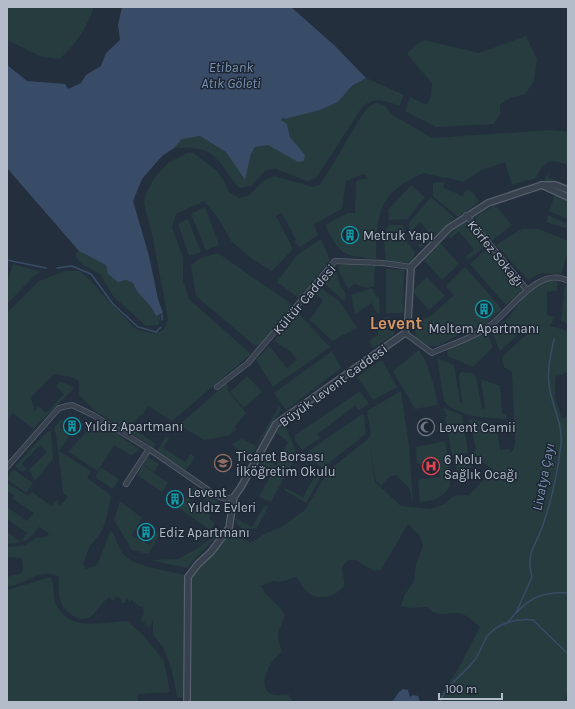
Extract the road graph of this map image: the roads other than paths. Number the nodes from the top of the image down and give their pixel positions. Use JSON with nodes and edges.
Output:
{"nodes":[{"id":1,"x":542,"y":185,"type":"junction"},
{"id":2,"x":568,"y":190,"type":"edge"},
{"id":3,"x":568,"y":197,"type":"edge"},
{"id":4,"x":466,"y":215,"type":"junction"},
{"id":5,"x":411,"y":267,"type":"junction"},
{"id":6,"x":568,"y":282,"type":"edge"},
{"id":7,"x":527,"y":290,"type":"junction"},
{"id":8,"x":405,"y":333,"type":"junction"},
{"id":9,"x":217,"y":387,"type":"dead end"},
{"id":10,"x":149,"y":449,"type":"junction"},
{"id":11,"x":7,"y":467,"type":"edge"},
{"id":12,"x":126,"y":484,"type":"dead end"},
{"id":13,"x":234,"y":497,"type":"junction"},
{"id":14,"x":187,"y":702,"type":"edge"}],
"edges":[{"from":1,"to":2,"type":"street"},
{"from":1,"to":3,"type":"street"},
{"from":1,"to":4,"type":"street"},
{"from":4,"to":5,"type":"street"},
{"from":4,"to":7,"type":"street","name":"Körfez Sokağı"},
{"from":5,"to":8,"type":"street"},
{"from":5,"to":9,"type":"street","name":"Kültür Caddesi"},
{"from":6,"to":7,"type":"street"},
{"from":7,"to":8,"type":"street"},
{"from":8,"to":13,"type":"street","name":"Büyük Levent Caddesi"},
{"from":10,"to":11,"type":"street"},
{"from":10,"to":12,"type":"street"},
{"from":10,"to":13,"type":"street"},
{"from":13,"to":14,"type":"street"}]}
